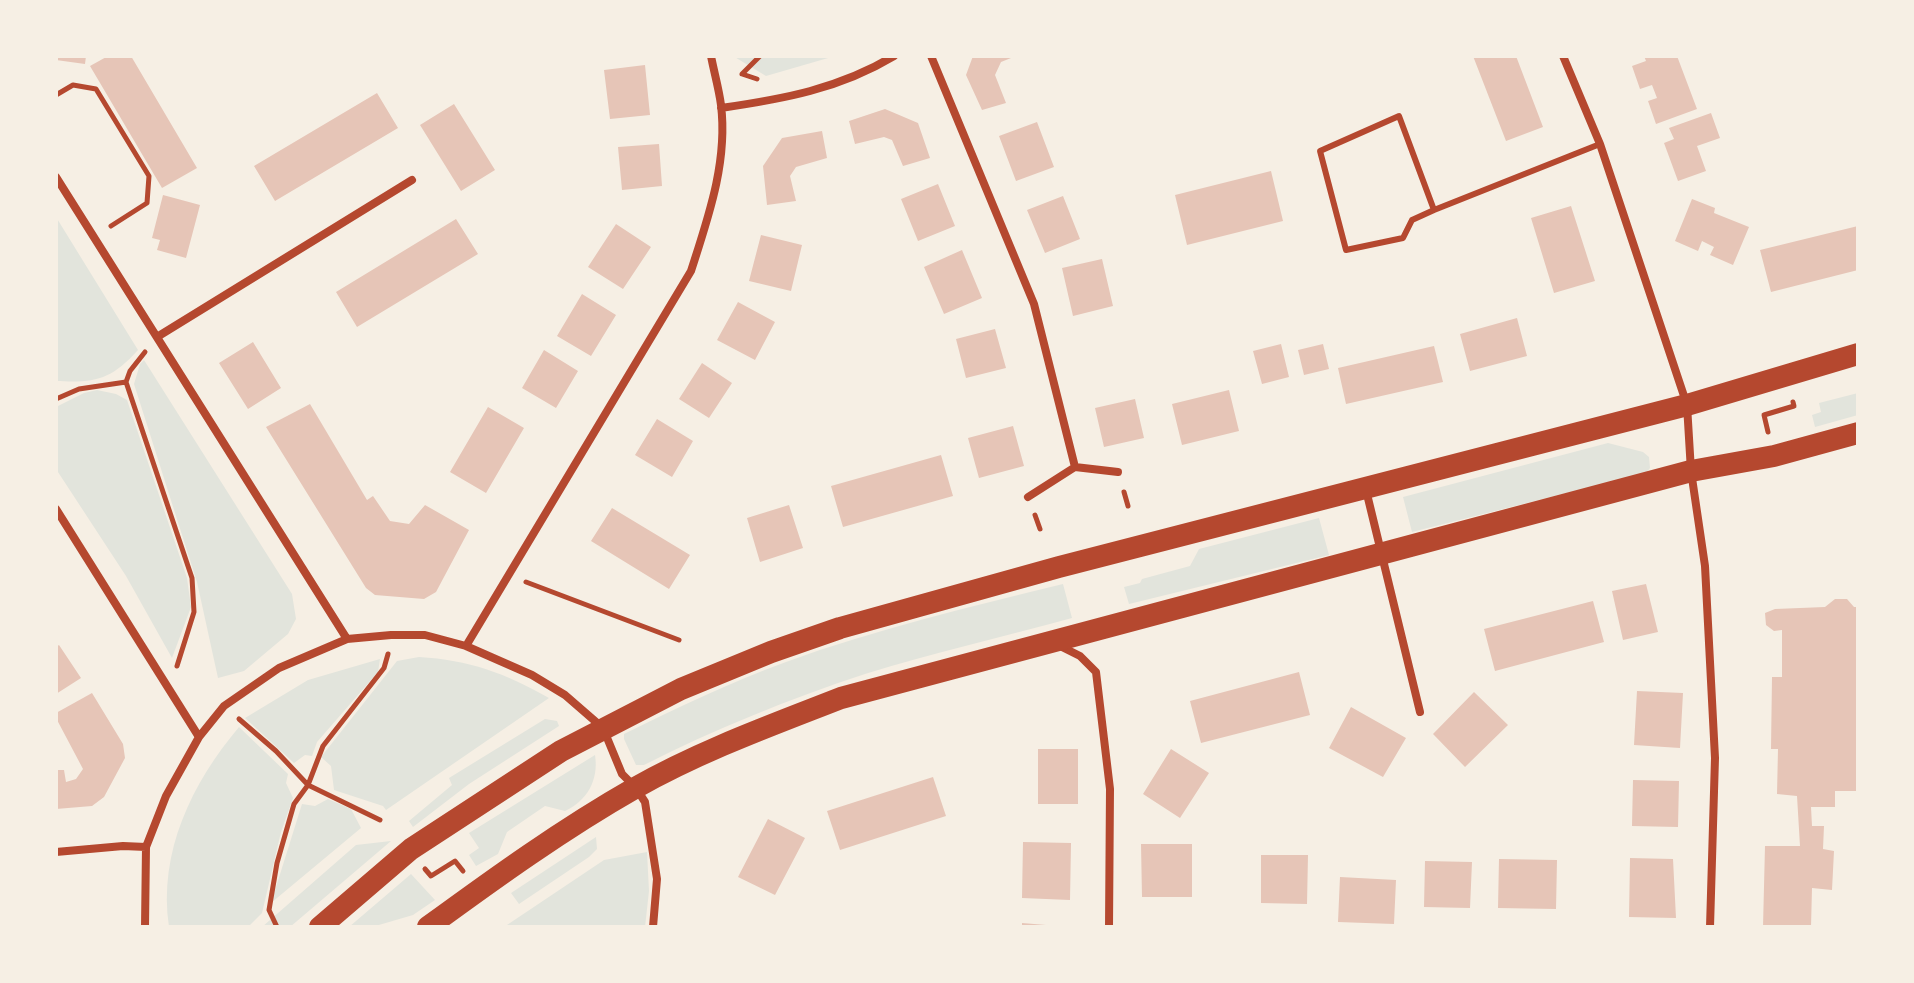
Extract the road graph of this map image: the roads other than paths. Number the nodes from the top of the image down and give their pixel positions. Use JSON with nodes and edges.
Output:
{"nodes":[{"id":1,"x":711,"y":56,"type":"edge"},
{"id":2,"x":894,"y":56,"type":"edge"},
{"id":3,"x":931,"y":56,"type":"edge"},
{"id":4,"x":1563,"y":56,"type":"edge"},
{"id":5,"x":721,"y":108,"type":"junction"},
{"id":6,"x":1600,"y":144,"type":"junction"},
{"id":7,"x":56,"y":177,"type":"edge"},
{"id":8,"x":412,"y":180,"type":"dead end"},
{"id":9,"x":1434,"y":210,"type":"junction"},
{"id":10,"x":157,"y":337,"type":"junction"},
{"id":11,"x":1858,"y":354,"type":"edge"},
{"id":12,"x":1687,"y":405,"type":"junction"},
{"id":13,"x":1858,"y":433,"type":"edge"},
{"id":14,"x":1075,"y":467,"type":"junction"},
{"id":15,"x":1691,"y":471,"type":"junction"},
{"id":16,"x":1118,"y":472,"type":"dead end"},
{"id":17,"x":1366,"y":489,"type":"junction"},
{"id":18,"x":1028,"y":497,"type":"dead end"},
{"id":19,"x":56,"y":509,"type":"edge"},
{"id":20,"x":1382,"y":556,"type":"junction"},
{"id":21,"x":347,"y":639,"type":"junction"},
{"id":22,"x":1051,"y":641,"type":"junction"},
{"id":23,"x":466,"y":646,"type":"junction"},
{"id":24,"x":1420,"y":712,"type":"dead end"},
{"id":25,"x":603,"y":728,"type":"junction"},
{"id":26,"x":199,"y":737,"type":"junction"},
{"id":27,"x":636,"y":788,"type":"junction"},
{"id":28,"x":146,"y":847,"type":"junction"},
{"id":29,"x":56,"y":852,"type":"edge"},
{"id":30,"x":1110,"y":926,"type":"edge"},
{"id":31,"x":145,"y":927,"type":"edge"},
{"id":32,"x":320,"y":927,"type":"edge"},
{"id":33,"x":428,"y":927,"type":"edge"},
{"id":34,"x":653,"y":927,"type":"edge"},
{"id":35,"x":1121,"y":927,"type":"edge"},
{"id":36,"x":1710,"y":927,"type":"edge"}],
"edges":[{"from":1,"to":5,"type":"street"},
{"from":2,"to":5,"type":"street"},
{"from":3,"to":14,"type":"street"},
{"from":4,"to":6,"type":"street"},
{"from":5,"to":23,"type":"street"},
{"from":6,"to":9,"type":"lane"},
{"from":6,"to":12,"type":"street"},
{"from":7,"to":10,"type":"street"},
{"from":8,"to":10,"type":"street"},
{"from":9,"to":9,"type":"lane"},
{"from":10,"to":21,"type":"street"},
{"from":11,"to":12,"type":"highway"},
{"from":12,"to":15,"type":"street"},
{"from":12,"to":17,"type":"highway"},
{"from":13,"to":15,"type":"highway"},
{"from":14,"to":16,"type":"street"},
{"from":14,"to":18,"type":"street"},
{"from":15,"to":20,"type":"highway"},
{"from":15,"to":36,"type":"street"},
{"from":17,"to":20,"type":"street"},
{"from":17,"to":25,"type":"highway"},
{"from":19,"to":26,"type":"street"},
{"from":20,"to":22,"type":"highway"},
{"from":20,"to":24,"type":"street"},
{"from":21,"to":23,"type":"street"},
{"from":21,"to":26,"type":"street"},
{"from":22,"to":27,"type":"highway"},
{"from":22,"to":30,"type":"street"},
{"from":23,"to":25,"type":"street"},
{"from":25,"to":27,"type":"street"},
{"from":25,"to":32,"type":"highway"},
{"from":26,"to":28,"type":"street"},
{"from":27,"to":33,"type":"highway"},
{"from":27,"to":34,"type":"street"},
{"from":28,"to":29,"type":"street"},
{"from":28,"to":31,"type":"street"},
{"from":30,"to":35,"type":"street"}]}
